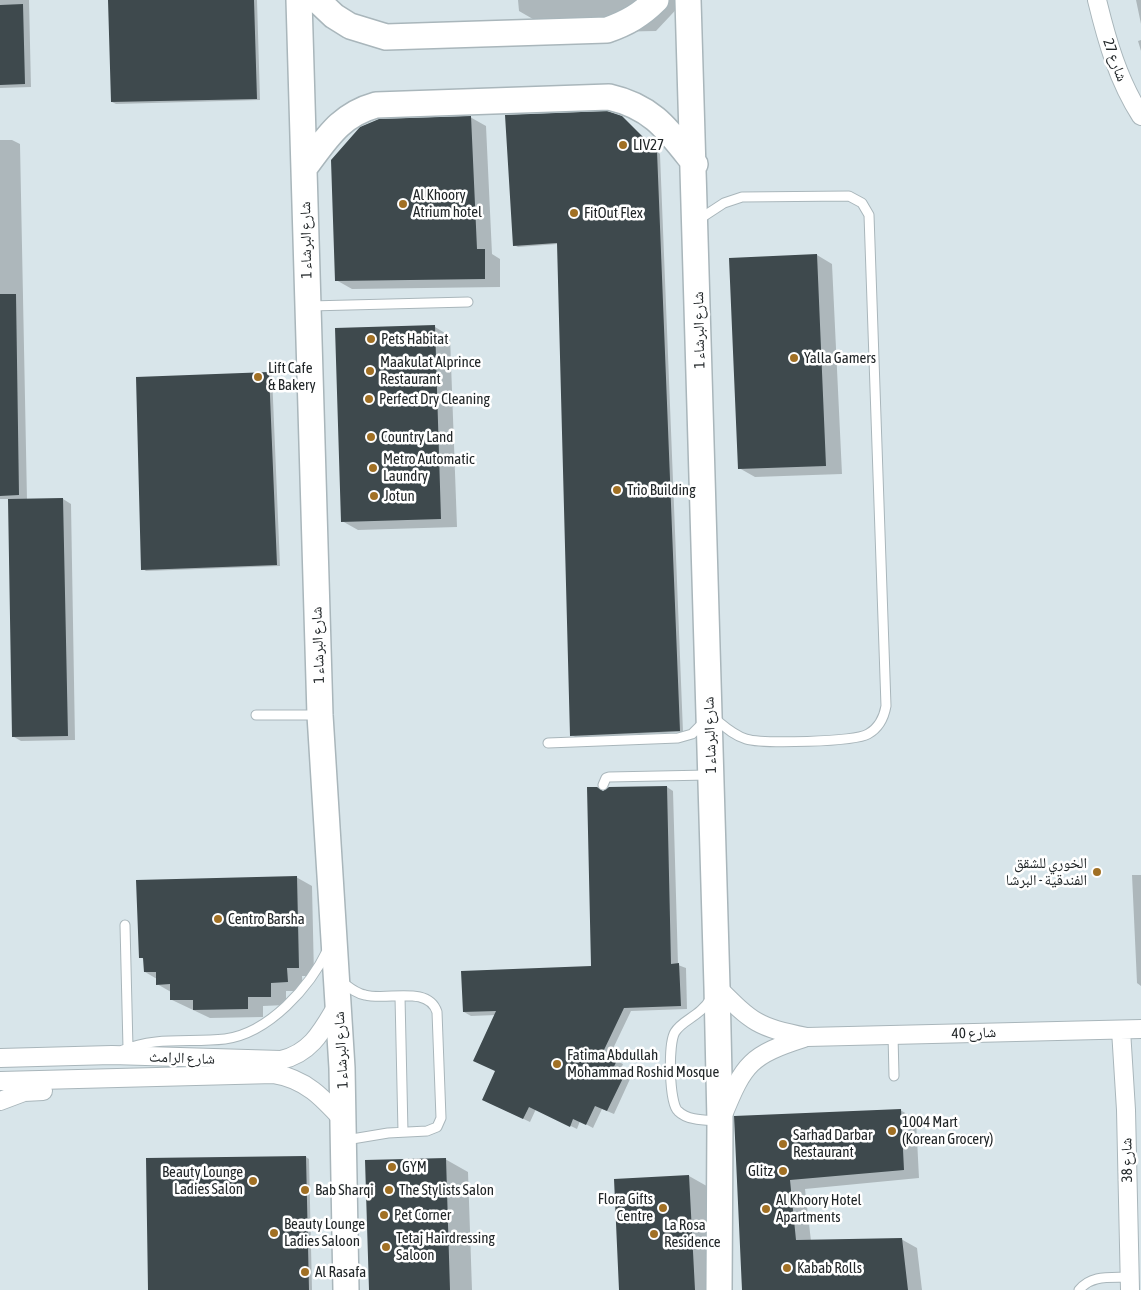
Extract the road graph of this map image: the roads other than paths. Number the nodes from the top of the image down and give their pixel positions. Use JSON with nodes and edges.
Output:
{"nodes":[{"id":1,"x":299,"y":0,"type":"edge"},
{"id":2,"x":317,"y":0,"type":"edge"},
{"id":3,"x":656,"y":0,"type":"edge"},
{"id":4,"x":688,"y":0,"type":"edge"},
{"id":5,"x":1097,"y":0,"type":"edge"},
{"id":6,"x":1141,"y":116,"type":"edge"},
{"id":7,"x":695,"y":164,"type":"junction"},
{"id":8,"x":305,"y":167,"type":"junction"},
{"id":9,"x":696,"y":221,"type":"junction"},
{"id":10,"x":468,"y":302,"type":"dead end"},
{"id":11,"x":308,"y":306,"type":"junction"},
{"id":12,"x":709,"y":714,"type":"junction"},
{"id":13,"x":256,"y":715,"type":"dead end"},
{"id":14,"x":320,"y":715,"type":"junction"},
{"id":15,"x":548,"y":743,"type":"dead end"},
{"id":16,"x":711,"y":775,"type":"junction"},
{"id":17,"x":603,"y":785,"type":"dead end"},
{"id":18,"x":128,"y":925,"type":"dead end"},
{"id":19,"x":334,"y":933,"type":"junction"},
{"id":20,"x":337,"y":978,"type":"junction"},
{"id":21,"x":717,"y":987,"type":"junction"},
{"id":22,"x":400,"y":997,"type":"junction"},
{"id":23,"x":338,"y":1004,"type":"junction"},
{"id":24,"x":1141,"y":1029,"type":"edge"},
{"id":25,"x":1121,"y":1030,"type":"junction"},
{"id":26,"x":893,"y":1035,"type":"junction"},
{"id":27,"x":807,"y":1037,"type":"junction"},
{"id":28,"x":125,"y":1050,"type":"junction"},
{"id":29,"x":0,"y":1058,"type":"edge"},
{"id":30,"x":894,"y":1076,"type":"dead end"},
{"id":31,"x":102,"y":1078,"type":"junction"},
{"id":32,"x":0,"y":1081,"type":"edge"},
{"id":33,"x":0,"y":1101,"type":"edge"},
{"id":34,"x":720,"y":1121,"type":"junction"},
{"id":35,"x":343,"y":1131,"type":"junction"},
{"id":36,"x":403,"y":1132,"type":"junction"},
{"id":37,"x":1130,"y":1284,"type":"edge"},
{"id":38,"x":346,"y":1290,"type":"edge"},
{"id":39,"x":719,"y":1290,"type":"edge"},
{"id":40,"x":1079,"y":1290,"type":"edge"}],
"edges":[{"from":1,"to":8,"type":"street","name":"شارع البرشاء 1"},
{"from":2,"to":3,"type":"street"},
{"from":4,"to":7,"type":"street","name":"شارع البرشاء 1"},
{"from":5,"to":6,"type":"street","name":"شارع 27"},
{"from":7,"to":8,"type":"street"},
{"from":7,"to":9,"type":"street","name":"شارع البرشاء 1"},
{"from":8,"to":11,"type":"street","name":"شارع البرشاء 1"},
{"from":9,"to":12,"type":"street","name":"شارع البرشاء 1"},
{"from":9,"to":12,"type":"lane"},
{"from":10,"to":11,"type":"lane"},
{"from":11,"to":14,"type":"street","name":"شارع البرشاء 1"},
{"from":12,"to":15,"type":"lane"},
{"from":12,"to":16,"type":"street","name":"شارع البرشاء 1"},
{"from":13,"to":14,"type":"lane"},
{"from":14,"to":19,"type":"street","name":"شارع البرشاء 1"},
{"from":16,"to":17,"type":"lane"},
{"from":16,"to":21,"type":"street","name":"شارع البرشاء 1"},
{"from":18,"to":28,"type":"lane"},
{"from":19,"to":20,"type":"street","name":"شارع البرشاء 1"},
{"from":19,"to":28,"type":"lane"},
{"from":20,"to":22,"type":"lane"},
{"from":20,"to":23,"type":"street","name":"شارع البرشاء 1"},
{"from":21,"to":27,"type":"street","name":"شارع 40"},
{"from":21,"to":34,"type":"street","name":"شارع البرشاء 1"},
{"from":21,"to":34,"type":"lane"},
{"from":22,"to":36,"type":"lane"},
{"from":22,"to":36,"type":"lane"},
{"from":23,"to":28,"type":"street","name":"شارع الرامث"},
{"from":23,"to":35,"type":"street","name":"شارع البرشاء 1"},
{"from":24,"to":25,"type":"street","name":"شارع 40"},
{"from":25,"to":26,"type":"street","name":"شارع 40"},
{"from":25,"to":37,"type":"street","name":"شارع 38"},
{"from":26,"to":27,"type":"street","name":"شارع 40"},
{"from":26,"to":30,"type":"lane"},
{"from":27,"to":34,"type":"street","name":"شارع 40"},
{"from":28,"to":29,"type":"street","name":"شارع الرامث"},
{"from":31,"to":32,"type":"street","name":"شارع الرامث"},
{"from":31,"to":33,"type":"street"},
{"from":31,"to":35,"type":"street","name":"شارع الرامث"},
{"from":34,"to":39,"type":"street","name":"شارع البرشاء 1"},
{"from":35,"to":36,"type":"lane"},
{"from":35,"to":38,"type":"street","name":"شارع البرشاء 1"},
{"from":37,"to":40,"type":"lane"}]}
